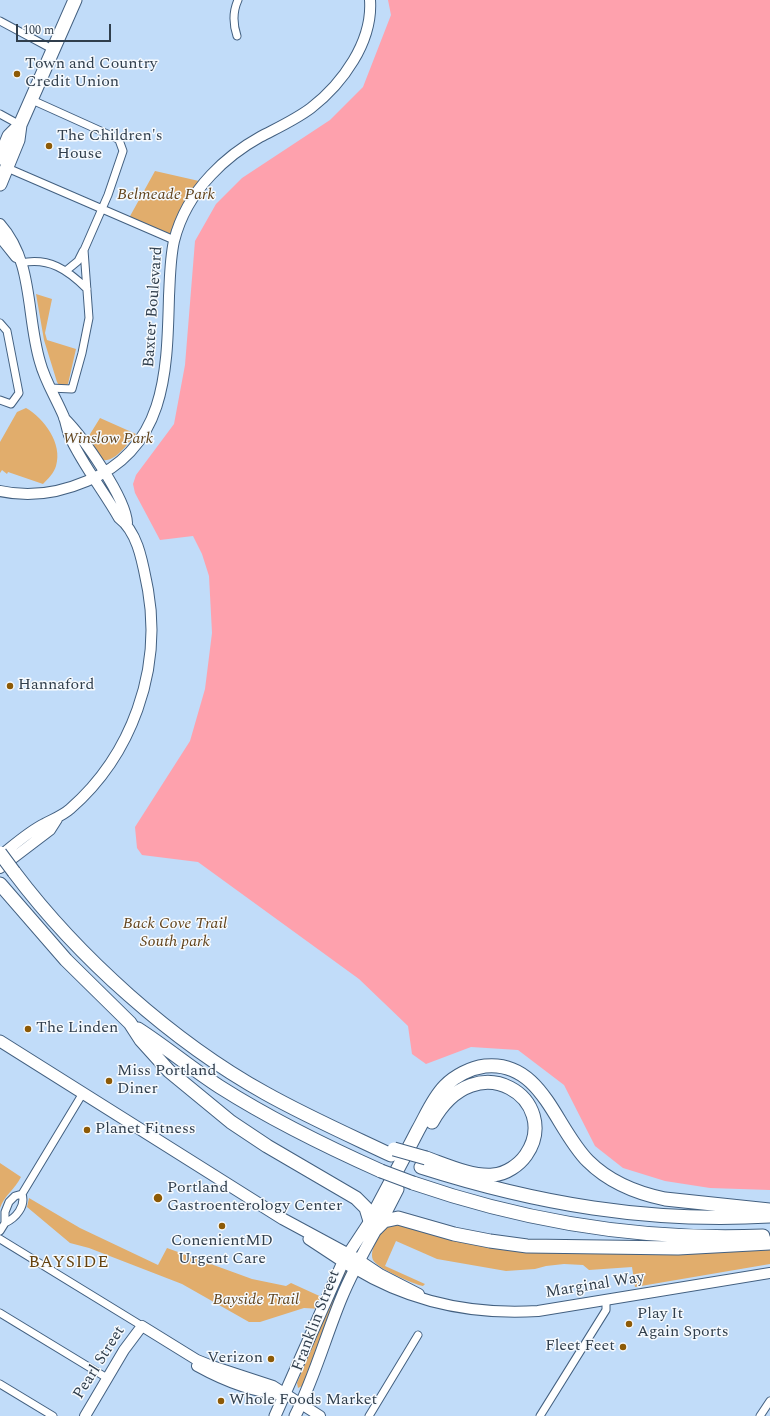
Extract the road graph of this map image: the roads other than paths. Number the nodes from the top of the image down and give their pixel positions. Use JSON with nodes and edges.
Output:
{"nodes":[{"id":1,"x":75,"y":0,"type":"edge"},
{"id":2,"x":238,"y":0,"type":"edge"},
{"id":3,"x":370,"y":0,"type":"edge"},
{"id":4,"x":0,"y":21,"type":"edge"},
{"id":5,"x":237,"y":36,"type":"dead end"},
{"id":6,"x":54,"y":50,"type":"junction"},
{"id":7,"x":32,"y":100,"type":"junction"},
{"id":8,"x":0,"y":114,"type":"edge"},
{"id":9,"x":20,"y":125,"type":"junction"},
{"id":10,"x":2,"y":163,"type":"edge"},
{"id":11,"x":0,"y":184,"type":"edge"},
{"id":12,"x":102,"y":209,"type":"junction"},
{"id":13,"x":0,"y":224,"type":"edge"},
{"id":14,"x":0,"y":238,"type":"edge"},
{"id":15,"x":174,"y":240,"type":"junction"},
{"id":16,"x":84,"y":250,"type":"junction"},
{"id":17,"x":21,"y":263,"type":"junction"},
{"id":18,"x":67,"y":270,"type":"junction"},
{"id":19,"x":87,"y":289,"type":"junction"},
{"id":20,"x":0,"y":323,"type":"edge"},
{"id":21,"x":50,"y":388,"type":"junction"},
{"id":22,"x":0,"y":400,"type":"edge"},
{"id":23,"x":64,"y":417,"type":"junction"},
{"id":24,"x":105,"y":473,"type":"junction"},
{"id":25,"x":94,"y":478,"type":"junction"},
{"id":26,"x":0,"y":491,"type":"edge"},
{"id":27,"x":126,"y":523,"type":"junction"},
{"id":28,"x":57,"y":819,"type":"junction"},
{"id":29,"x":0,"y":855,"type":"edge"},
{"id":30,"x":0,"y":868,"type":"edge"},
{"id":31,"x":0,"y":884,"type":"edge"},
{"id":32,"x":0,"y":891,"type":"edge"},
{"id":33,"x":42,"y":934,"type":"junction"},
{"id":34,"x":130,"y":1023,"type":"junction"},
{"id":35,"x":0,"y":1041,"type":"edge"},
{"id":36,"x":83,"y":1093,"type":"junction"},
{"id":37,"x":424,"y":1162,"type":"junction"},
{"id":38,"x":22,"y":1194,"type":"junction"},
{"id":39,"x":770,"y":1210,"type":"edge"},
{"id":40,"x":770,"y":1216,"type":"edge"},
{"id":41,"x":5,"y":1223,"type":"junction"},
{"id":42,"x":373,"y":1224,"type":"junction"},
{"id":43,"x":0,"y":1231,"type":"edge"},
{"id":44,"x":770,"y":1236,"type":"edge"},
{"id":45,"x":0,"y":1239,"type":"edge"},
{"id":46,"x":770,"y":1244,"type":"edge"},
{"id":47,"x":346,"y":1258,"type":"junction"},
{"id":48,"x":356,"y":1264,"type":"junction"},
{"id":49,"x":770,"y":1272,"type":"edge"},
{"id":50,"x":606,"y":1300,"type":"junction"},
{"id":51,"x":0,"y":1313,"type":"edge"},
{"id":52,"x":142,"y":1326,"type":"junction"},
{"id":53,"x":418,"y":1335,"type":"dead end"},
{"id":54,"x":107,"y":1378,"type":"junction"},
{"id":55,"x":0,"y":1384,"type":"edge"},
{"id":56,"x":285,"y":1395,"type":"junction"},
{"id":57,"x":770,"y":1401,"type":"edge"},
{"id":58,"x":301,"y":1404,"type":"junction"},
{"id":59,"x":53,"y":1416,"type":"edge"},
{"id":60,"x":85,"y":1416,"type":"edge"},
{"id":61,"x":275,"y":1416,"type":"edge"},
{"id":62,"x":295,"y":1416,"type":"edge"},
{"id":63,"x":320,"y":1416,"type":"edge"},
{"id":64,"x":369,"y":1416,"type":"edge"},
{"id":65,"x":540,"y":1416,"type":"edge"},
{"id":66,"x":760,"y":1416,"type":"edge"}],
"edges":[{"from":1,"to":6,"type":"highway"},
{"from":2,"to":5,"type":"street"},
{"from":3,"to":15,"type":"street","name":"Baxter Boulevard"},
{"from":4,"to":6,"type":"street"},
{"from":6,"to":7,"type":"highway"},
{"from":7,"to":9,"type":"highway"},
{"from":7,"to":12,"type":"street"},
{"from":8,"to":9,"type":"street"},
{"from":9,"to":10,"type":"highway"},
{"from":10,"to":11,"type":"highway"},
{"from":10,"to":12,"type":"street"},
{"from":12,"to":15,"type":"street"},
{"from":12,"to":16,"type":"street"},
{"from":13,"to":17,"type":"street"},
{"from":14,"to":17,"type":"street"},
{"from":15,"to":24,"type":"street","name":"Baxter Boulevard"},
{"from":16,"to":18,"type":"street"},
{"from":16,"to":19,"type":"street"},
{"from":17,"to":18,"type":"street"},
{"from":17,"to":21,"type":"street"},
{"from":18,"to":19,"type":"street"},
{"from":19,"to":21,"type":"street"},
{"from":20,"to":22,"type":"street"},
{"from":21,"to":23,"type":"street"},
{"from":23,"to":24,"type":"street"},
{"from":23,"to":25,"type":"street"},
{"from":24,"to":25,"type":"street","name":"Baxter Boulevard"},
{"from":24,"to":27,"type":"street"},
{"from":25,"to":26,"type":"street","name":"Baxter Boulevard"},
{"from":25,"to":27,"type":"street"},
{"from":27,"to":28,"type":"street"},
{"from":28,"to":29,"type":"street"},
{"from":28,"to":30,"type":"street"},
{"from":29,"to":37,"type":"highway","bridge":true},
{"from":31,"to":33,"type":"highway"},
{"from":32,"to":33,"type":"highway"},
{"from":33,"to":34,"type":"highway"},
{"from":34,"to":42,"type":"highway"},
{"from":34,"to":44,"type":"highway","bridge":true},
{"from":35,"to":36,"type":"main road","name":"Marginal Way"},
{"from":36,"to":38,"type":"street"},
{"from":36,"to":47,"type":"main road","name":"Marginal Way"},
{"from":37,"to":40,"type":"highway"},
{"from":37,"to":42,"type":"highway"},
{"from":38,"to":41,"type":"street"},
{"from":38,"to":41,"type":"street"},
{"from":39,"to":42,"type":"highway"},
{"from":41,"to":43,"type":"street"},
{"from":42,"to":46,"type":"highway"},
{"from":42,"to":47,"type":"main road","name":"Franklin Street"},
{"from":42,"to":48,"type":"main road","name":"Franklin Street"},
{"from":45,"to":52,"type":"street"},
{"from":47,"to":48,"type":"main road","name":"Marginal Way"},
{"from":47,"to":56,"type":"main road","name":"Franklin Street"},
{"from":48,"to":50,"type":"street","name":"Marginal Way"},
{"from":48,"to":58,"type":"main road","name":"Franklin Street"},
{"from":49,"to":50,"type":"street","name":"Marginal Way"},
{"from":50,"to":65,"type":"street"},
{"from":51,"to":54,"type":"street"},
{"from":52,"to":54,"type":"street","name":"Pearl Street"},
{"from":52,"to":56,"type":"street"},
{"from":53,"to":64,"type":"street"},
{"from":54,"to":60,"type":"street","name":"Pearl Street"},
{"from":55,"to":59,"type":"street"},
{"from":56,"to":58,"type":"street"},
{"from":56,"to":61,"type":"main road","name":"Franklin Street"},
{"from":57,"to":66,"type":"street"},
{"from":58,"to":62,"type":"main road","name":"Franklin Street"},
{"from":58,"to":63,"type":"street"}]}
